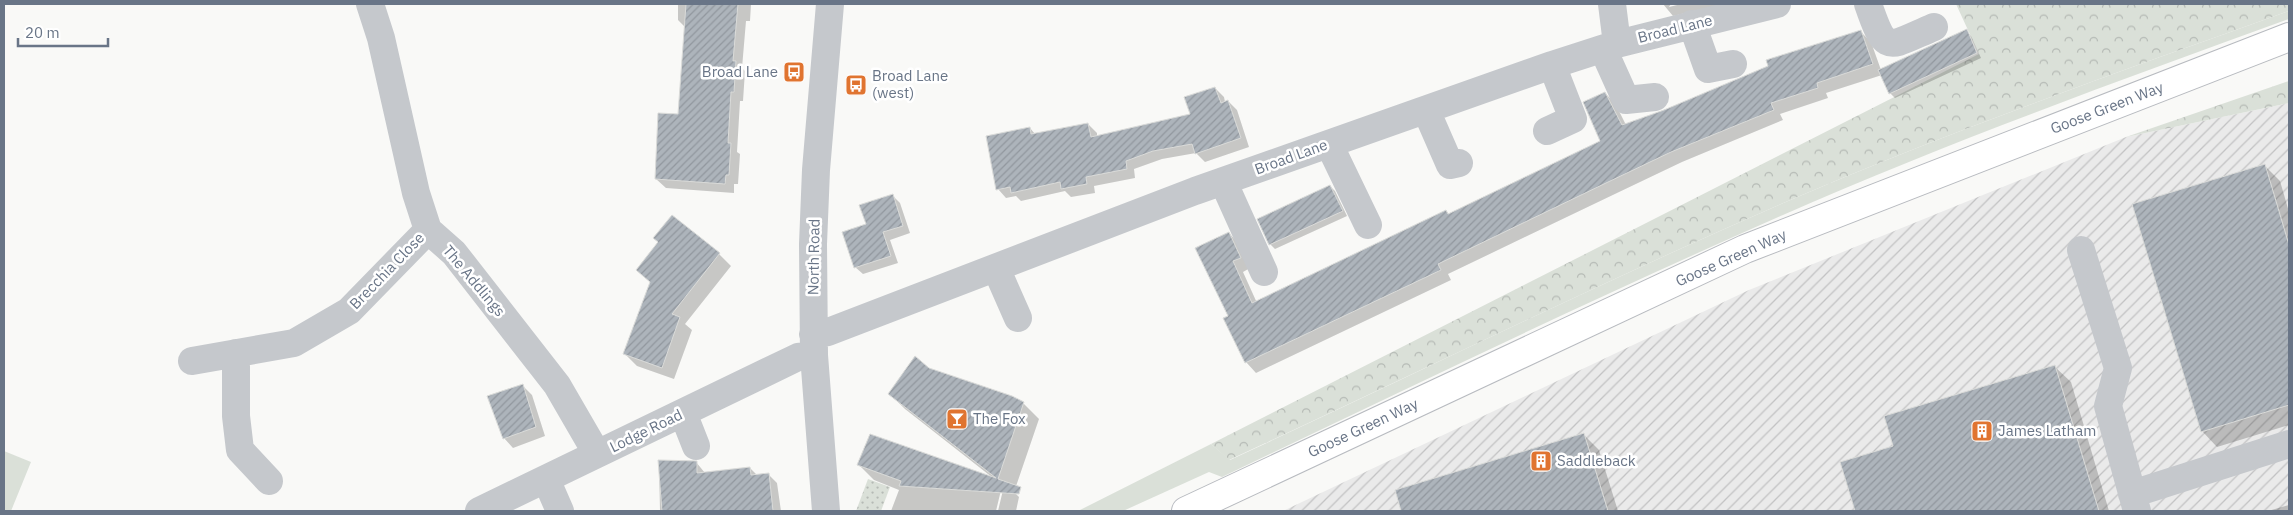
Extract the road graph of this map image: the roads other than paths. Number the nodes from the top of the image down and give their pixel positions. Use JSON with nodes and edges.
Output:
{"nodes":[{"id":1,"x":370,"y":4,"type":"edge"},
{"id":2,"x":830,"y":4,"type":"edge"},
{"id":3,"x":1612,"y":4,"type":"edge"},
{"id":4,"x":1777,"y":4,"type":"edge"},
{"id":5,"x":1868,"y":4,"type":"edge"},
{"id":6,"x":1692,"y":24,"type":"junction"},
{"id":7,"x":1934,"y":27,"type":"dead end"},
{"id":8,"x":2289,"y":37,"type":"edge"},
{"id":9,"x":1610,"y":47,"type":"junction"},
{"id":10,"x":1733,"y":64,"type":"dead end"},
{"id":11,"x":1552,"y":65,"type":"junction"},
{"id":12,"x":1655,"y":97,"type":"dead end"},
{"id":13,"x":1426,"y":110,"type":"junction"},
{"id":14,"x":1547,"y":131,"type":"dead end"},
{"id":15,"x":1329,"y":144,"type":"junction"},
{"id":16,"x":1459,"y":163,"type":"dead end"},
{"id":17,"x":1223,"y":181,"type":"junction"},
{"id":18,"x":1368,"y":225,"type":"dead end"},
{"id":19,"x":428,"y":230,"type":"junction"},
{"id":20,"x":2082,"y":250,"type":"dead end"},
{"id":21,"x":996,"y":268,"type":"junction"},
{"id":22,"x":1264,"y":272,"type":"dead end"},
{"id":23,"x":1018,"y":318,"type":"dead end"},
{"id":24,"x":814,"y":345,"type":"junction"},
{"id":25,"x":236,"y":353,"type":"junction"},
{"id":26,"x":192,"y":361,"type":"dead end"},
{"id":27,"x":683,"y":413,"type":"junction"},
{"id":28,"x":2289,"y":444,"type":"edge"},
{"id":29,"x":696,"y":446,"type":"dead end"},
{"id":30,"x":597,"y":454,"type":"junction"},
{"id":31,"x":546,"y":479,"type":"junction"},
{"id":32,"x":270,"y":481,"type":"dead end"},
{"id":33,"x":2135,"y":502,"type":"edge"},
{"id":34,"x":478,"y":511,"type":"edge"},
{"id":35,"x":560,"y":511,"type":"edge"},
{"id":36,"x":826,"y":511,"type":"edge"},
{"id":37,"x":1186,"y":511,"type":"edge"}],
"edges":[{"from":1,"to":19,"type":"street"},
{"from":2,"to":24,"type":"street","name":"North Road"},
{"from":3,"to":9,"type":"street"},
{"from":4,"to":6,"type":"street","name":"Broad Lane"},
{"from":5,"to":7,"type":"street"},
{"from":6,"to":9,"type":"street","name":"Broad Lane"},
{"from":6,"to":10,"type":"street"},
{"from":8,"to":37,"type":"main road","name":"Goose Green Way"},
{"from":9,"to":11,"type":"street","name":"Broad Lane"},
{"from":9,"to":12,"type":"street"},
{"from":11,"to":13,"type":"street","name":"Broad Lane"},
{"from":11,"to":14,"type":"street"},
{"from":13,"to":15,"type":"street","name":"Broad Lane"},
{"from":13,"to":16,"type":"street"},
{"from":15,"to":17,"type":"street","name":"Broad Lane"},
{"from":15,"to":18,"type":"street"},
{"from":17,"to":21,"type":"street","name":"Broad Lane"},
{"from":17,"to":22,"type":"street"},
{"from":19,"to":25,"type":"street","name":"Brecchia Close"},
{"from":19,"to":30,"type":"street","name":"The Addlings"},
{"from":20,"to":33,"type":"street"},
{"from":21,"to":23,"type":"street"},
{"from":21,"to":24,"type":"street","name":"Broad Lane"},
{"from":24,"to":27,"type":"street","name":"Lodge Road"},
{"from":24,"to":36,"type":"street","name":"North Road"},
{"from":25,"to":26,"type":"street","name":"Brecchia Close"},
{"from":25,"to":32,"type":"street"},
{"from":27,"to":29,"type":"street"},
{"from":27,"to":30,"type":"street","name":"Lodge Road"},
{"from":28,"to":33,"type":"street"},
{"from":30,"to":31,"type":"street","name":"Lodge Road"},
{"from":31,"to":34,"type":"street","name":"Lodge Road"},
{"from":31,"to":35,"type":"street"}]}
